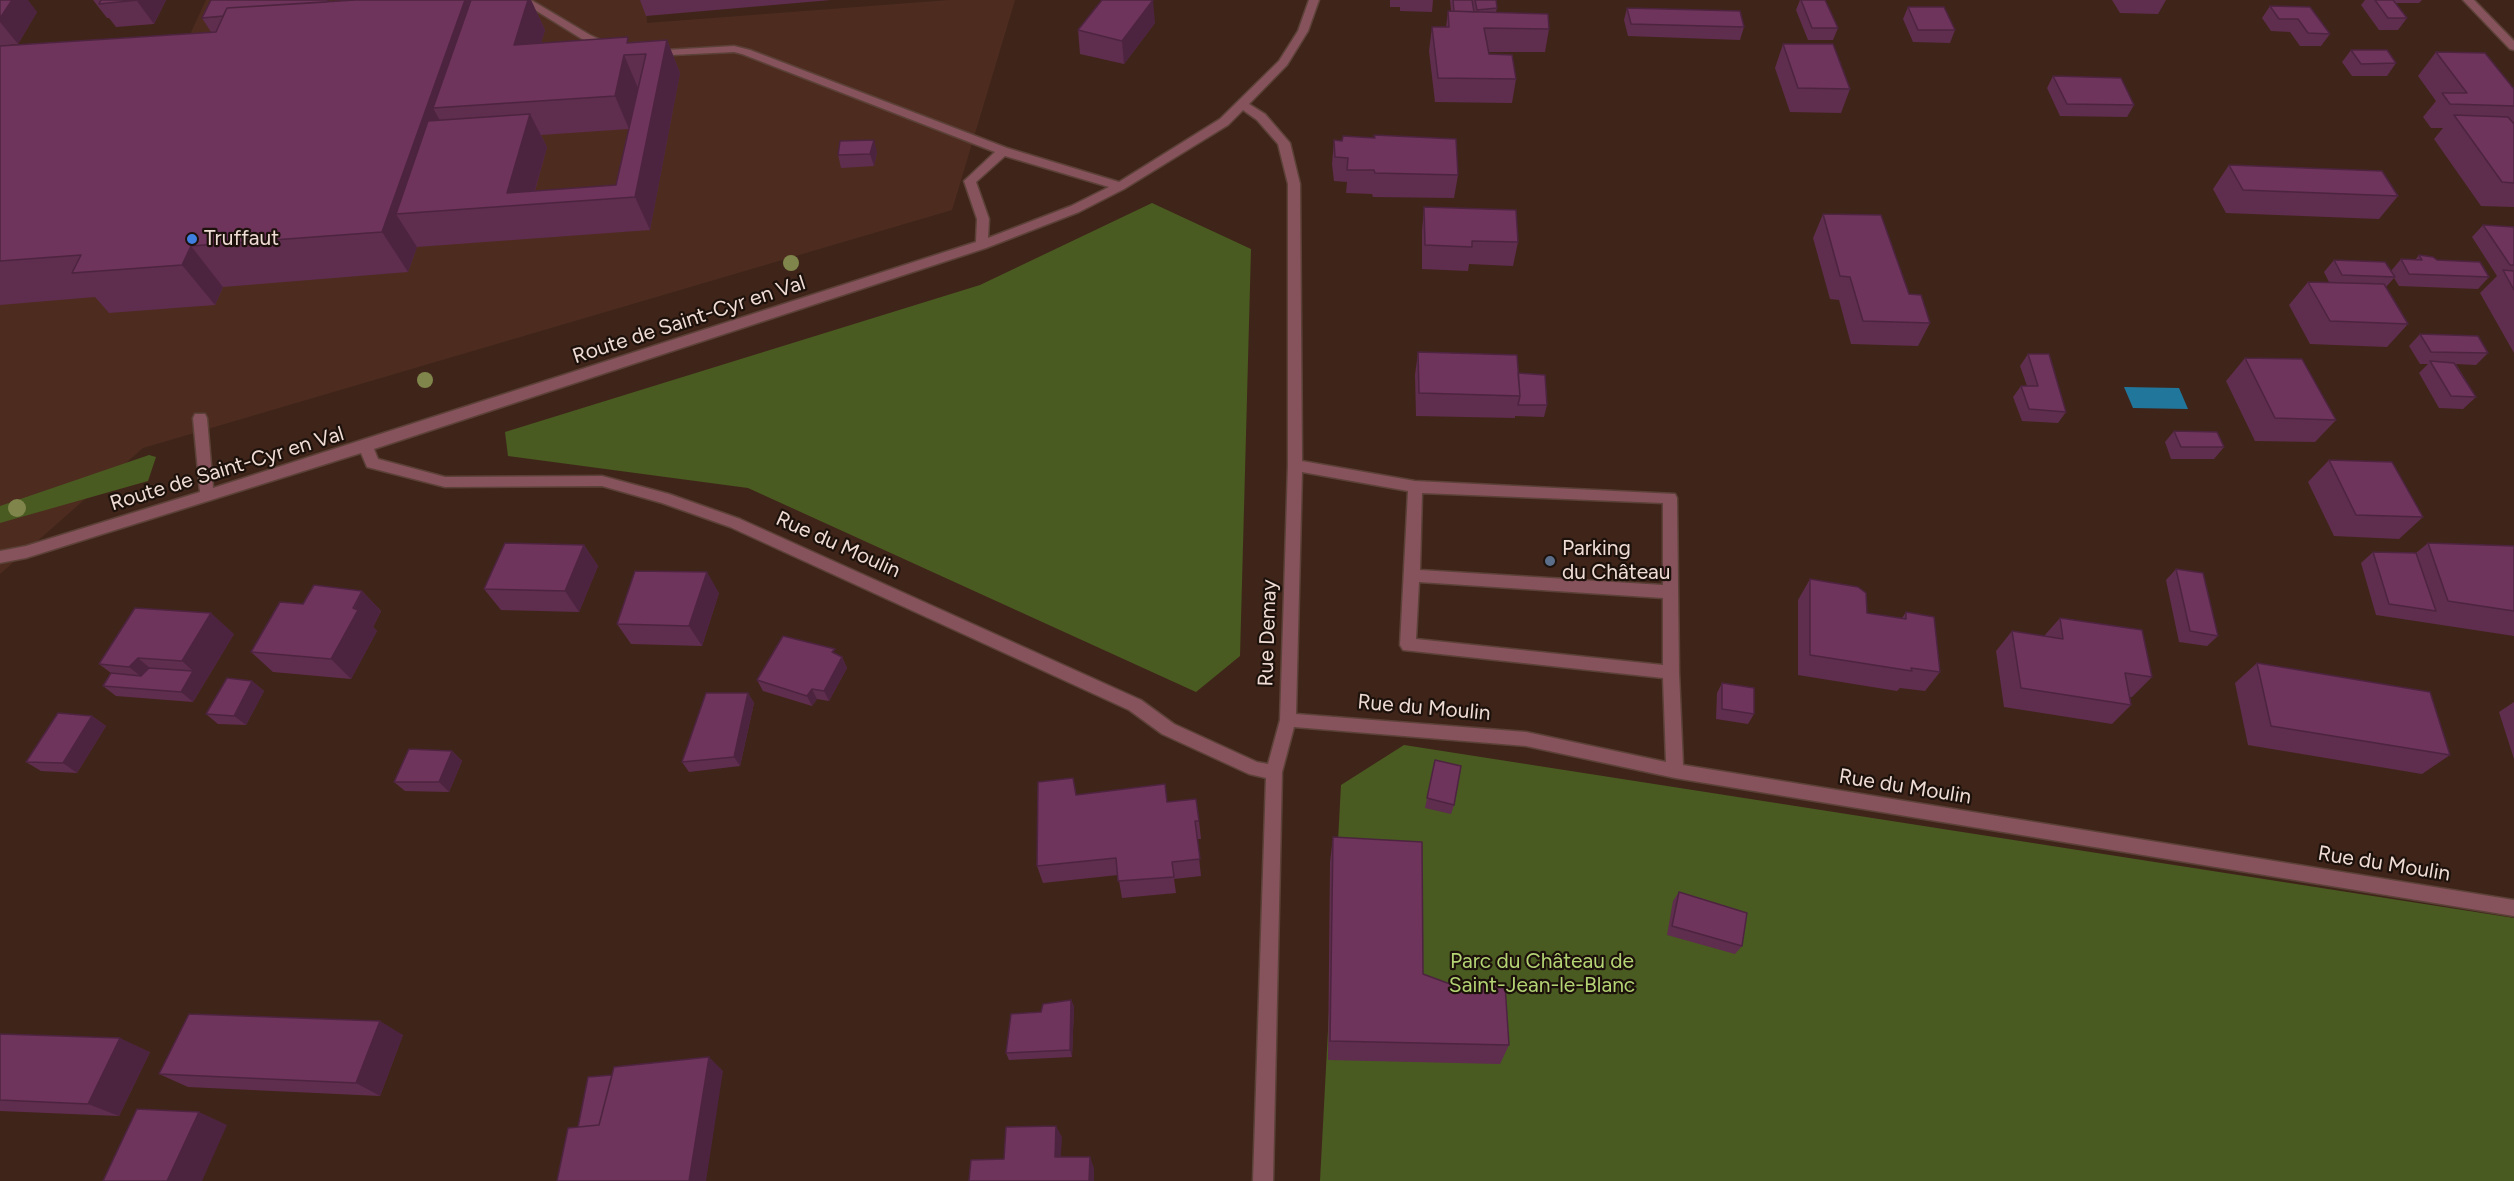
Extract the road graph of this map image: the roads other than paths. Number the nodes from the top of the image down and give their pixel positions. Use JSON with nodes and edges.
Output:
{"nodes":[{"id":1,"x":524,"y":0,"type":"edge"},
{"id":2,"x":1314,"y":0,"type":"edge"},
{"id":3,"x":2468,"y":0,"type":"edge"},
{"id":4,"x":2514,"y":47,"type":"edge"},
{"id":5,"x":624,"y":53,"type":"edge"},
{"id":6,"x":641,"y":54,"type":"edge"},
{"id":7,"x":1242,"y":104,"type":"junction"},
{"id":8,"x":1004,"y":151,"type":"junction"},
{"id":9,"x":1120,"y":186,"type":"junction"},
{"id":10,"x":982,"y":245,"type":"junction"},
{"id":11,"x":200,"y":418,"type":"dead end"},
{"id":12,"x":366,"y":446,"type":"junction"},
{"id":13,"x":1295,"y":465,"type":"junction"},
{"id":14,"x":1415,"y":487,"type":"junction"},
{"id":15,"x":207,"y":496,"type":"junction"},
{"id":16,"x":0,"y":557,"type":"edge"},
{"id":17,"x":1412,"y":576,"type":"junction"},
{"id":18,"x":1670,"y":592,"type":"junction"},
{"id":19,"x":1671,"y":672,"type":"junction"},
{"id":20,"x":1288,"y":720,"type":"junction"},
{"id":21,"x":1675,"y":771,"type":"junction"},
{"id":22,"x":1274,"y":772,"type":"junction"},
{"id":23,"x":2514,"y":908,"type":"edge"},
{"id":24,"x":1263,"y":1181,"type":"edge"}],
"edges":[{"from":1,"to":5,"type":"street"},
{"from":2,"to":7,"type":"street","name":"Route de Saint-Cyr en Val"},
{"from":3,"to":4,"type":"street"},
{"from":6,"to":8,"type":"street"},
{"from":7,"to":9,"type":"street","name":"Route de Saint-Cyr en Val"},
{"from":7,"to":13,"type":"street","name":"Rue Demay"},
{"from":8,"to":9,"type":"street"},
{"from":8,"to":10,"type":"street"},
{"from":9,"to":10,"type":"street","name":"Route de Saint-Cyr en Val"},
{"from":10,"to":12,"type":"street","name":"Route de Saint-Cyr en Val"},
{"from":11,"to":15,"type":"street"},
{"from":12,"to":15,"type":"street","name":"Route de Saint-Cyr en Val"},
{"from":12,"to":22,"type":"street","name":"Rue du Moulin"},
{"from":13,"to":14,"type":"street"},
{"from":13,"to":20,"type":"street","name":"Rue Demay"},
{"from":14,"to":17,"type":"street"},
{"from":14,"to":18,"type":"street"},
{"from":15,"to":16,"type":"street","name":"Route de Saint-Cyr en Val"},
{"from":17,"to":18,"type":"street"},
{"from":17,"to":19,"type":"street"},
{"from":18,"to":19,"type":"street"},
{"from":19,"to":21,"type":"street"},
{"from":20,"to":21,"type":"street","name":"Rue du Moulin"},
{"from":20,"to":22,"type":"street","name":"Rue Demay"},
{"from":21,"to":23,"type":"street","name":"Rue du Moulin"},
{"from":22,"to":24,"type":"street","name":"Rue Demay"}]}
